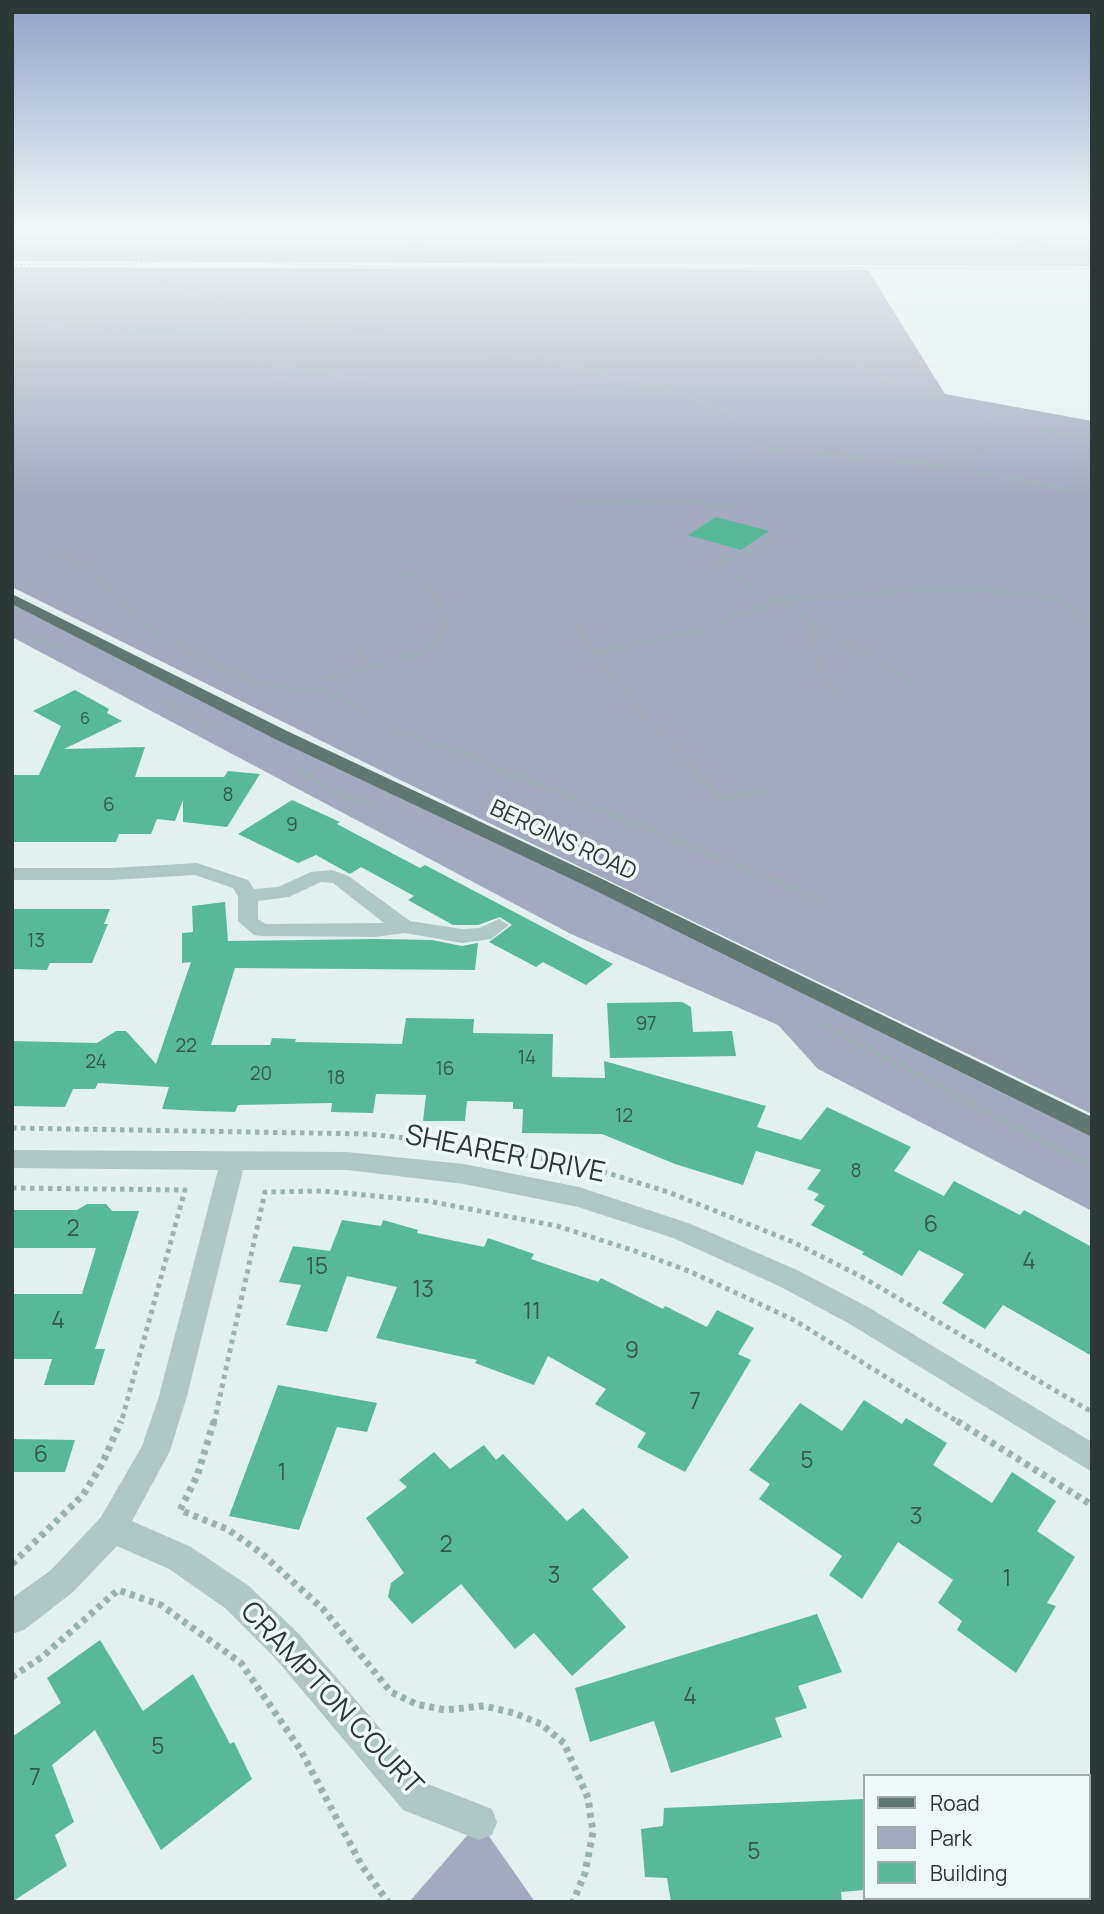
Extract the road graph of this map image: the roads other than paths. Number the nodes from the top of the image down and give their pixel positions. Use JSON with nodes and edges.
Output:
{"nodes":[{"id":1,"x":12,"y":598,"type":"edge"},
{"id":2,"x":12,"y":874,"type":"edge"},
{"id":3,"x":248,"y":896,"type":"junction"},
{"id":4,"x":499,"y":925,"type":"dead end"},
{"id":5,"x":405,"y":927,"type":"junction"},
{"id":6,"x":1092,"y":1128,"type":"edge"},
{"id":7,"x":12,"y":1158,"type":"edge"},
{"id":8,"x":233,"y":1161,"type":"junction"},
{"id":9,"x":1092,"y":1458,"type":"edge"},
{"id":10,"x":112,"y":1528,"type":"junction"},
{"id":11,"x":12,"y":1618,"type":"edge"},
{"id":12,"x":480,"y":1822,"type":"dead end"}],
"edges":[{"from":1,"to":6,"type":"main road","name":"BERGINS ROAD"},
{"from":2,"to":3,"type":"street"},
{"from":3,"to":5,"type":"street"},
{"from":3,"to":5,"type":"street"},
{"from":4,"to":5,"type":"street"},
{"from":7,"to":8,"type":"street","name":"SHEARER DRIVE"},
{"from":8,"to":9,"type":"street","name":"SHEARER DRIVE"},
{"from":8,"to":10,"type":"street"},
{"from":10,"to":11,"type":"street"},
{"from":10,"to":12,"type":"street","name":"CRAMPTON COURT"}]}
